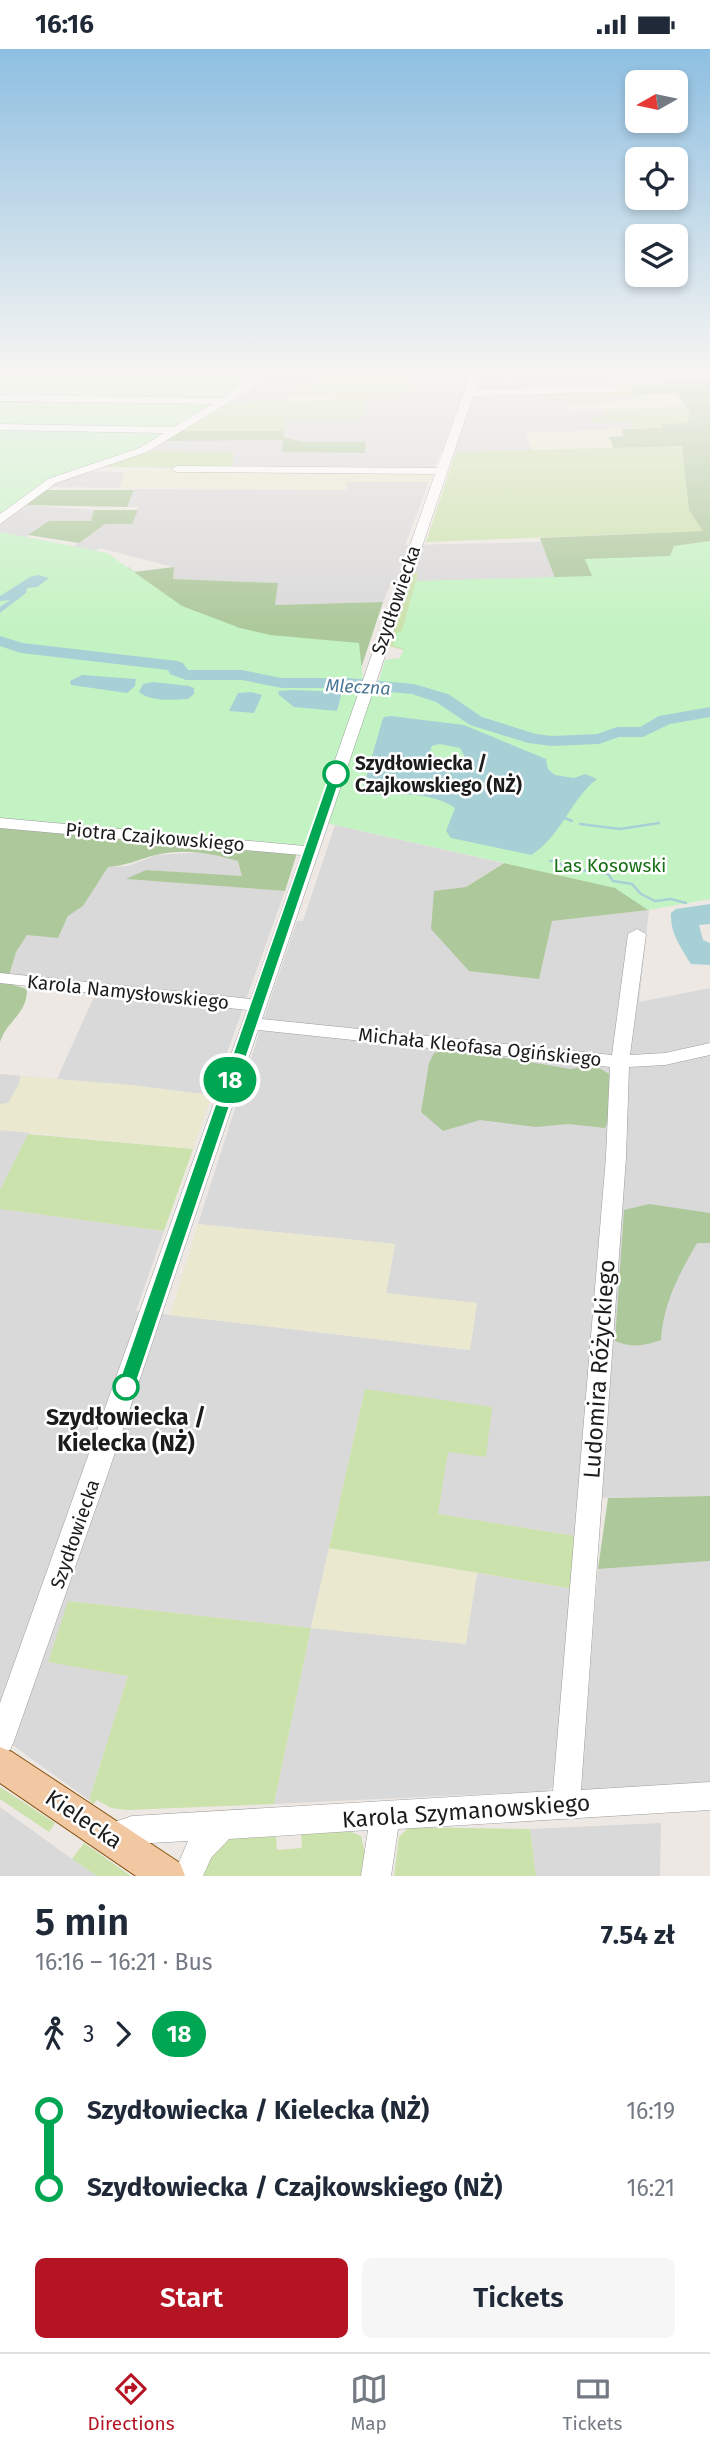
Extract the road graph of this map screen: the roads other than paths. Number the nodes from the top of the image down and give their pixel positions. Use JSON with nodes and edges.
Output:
{"nodes":[{"id":1,"x":122,"y":457,"type":"edge"},
{"id":2,"x":446,"y":457,"type":"edge"},
{"id":3,"x":177,"y":469,"type":"dead end"},
{"id":4,"x":441,"y":471,"type":"junction"},
{"id":5,"x":0,"y":520,"type":"edge"},
{"id":6,"x":0,"y":823,"type":"edge"},
{"id":7,"x":309,"y":851,"type":"junction"},
{"id":8,"x":636,"y":934,"type":"dead end"},
{"id":9,"x":0,"y":978,"type":"edge"},
{"id":10,"x":253,"y":1014,"type":"junction"},
{"id":11,"x":710,"y":1049,"type":"edge"},
{"id":12,"x":620,"y":1062,"type":"junction"},
{"id":13,"x":0,"y":1741,"type":"edge"},
{"id":14,"x":0,"y":1763,"type":"edge"},
{"id":15,"x":710,"y":1796,"type":"edge"},
{"id":16,"x":566,"y":1804,"type":"junction"},
{"id":17,"x":385,"y":1817,"type":"junction"},
{"id":18,"x":223,"y":1825,"type":"junction"},
{"id":19,"x":109,"y":1837,"type":"junction"},
{"id":20,"x":167,"y":1876,"type":"edge"},
{"id":21,"x":188,"y":1876,"type":"edge"},
{"id":22,"x":376,"y":1876,"type":"edge"}],
"edges":[{"from":1,"to":5,"type":"street"},
{"from":2,"to":4,"type":"street","name":"Szydłowiecka"},
{"from":3,"to":4,"type":"street"},
{"from":4,"to":7,"type":"street","name":"Szydłowiecka"},
{"from":6,"to":7,"type":"street","name":"Piotra Czajkowskiego"},
{"from":7,"to":10,"type":"street","name":"Szydłowiecka"},
{"from":8,"to":12,"type":"street","name":"Ludomira Różyckiego"},
{"from":9,"to":10,"type":"street","name":"Karola Namysłowskiego"},
{"from":10,"to":12,"type":"street","name":"Michała Kleofasa Ogińskiego"},
{"from":10,"to":13,"type":"street","name":"Szydłowiecka"},
{"from":11,"to":12,"type":"street","name":"Michała Kleofasa Ogińskiego"},
{"from":12,"to":16,"type":"street","name":"Ludomira Różyckiego"},
{"from":14,"to":19,"type":"main road","name":"Kielecka"},
{"from":15,"to":16,"type":"street","name":"Karola Szymanowskiego"},
{"from":16,"to":17,"type":"street","name":"Karola Szymanowskiego"},
{"from":17,"to":18,"type":"street","name":"Karola Szymanowskiego"},
{"from":17,"to":22,"type":"street"},
{"from":18,"to":19,"type":"street","name":"Karola Szymanowskiego"},
{"from":18,"to":21,"type":"street"},
{"from":19,"to":20,"type":"main road","name":"Kielecka"}]}
